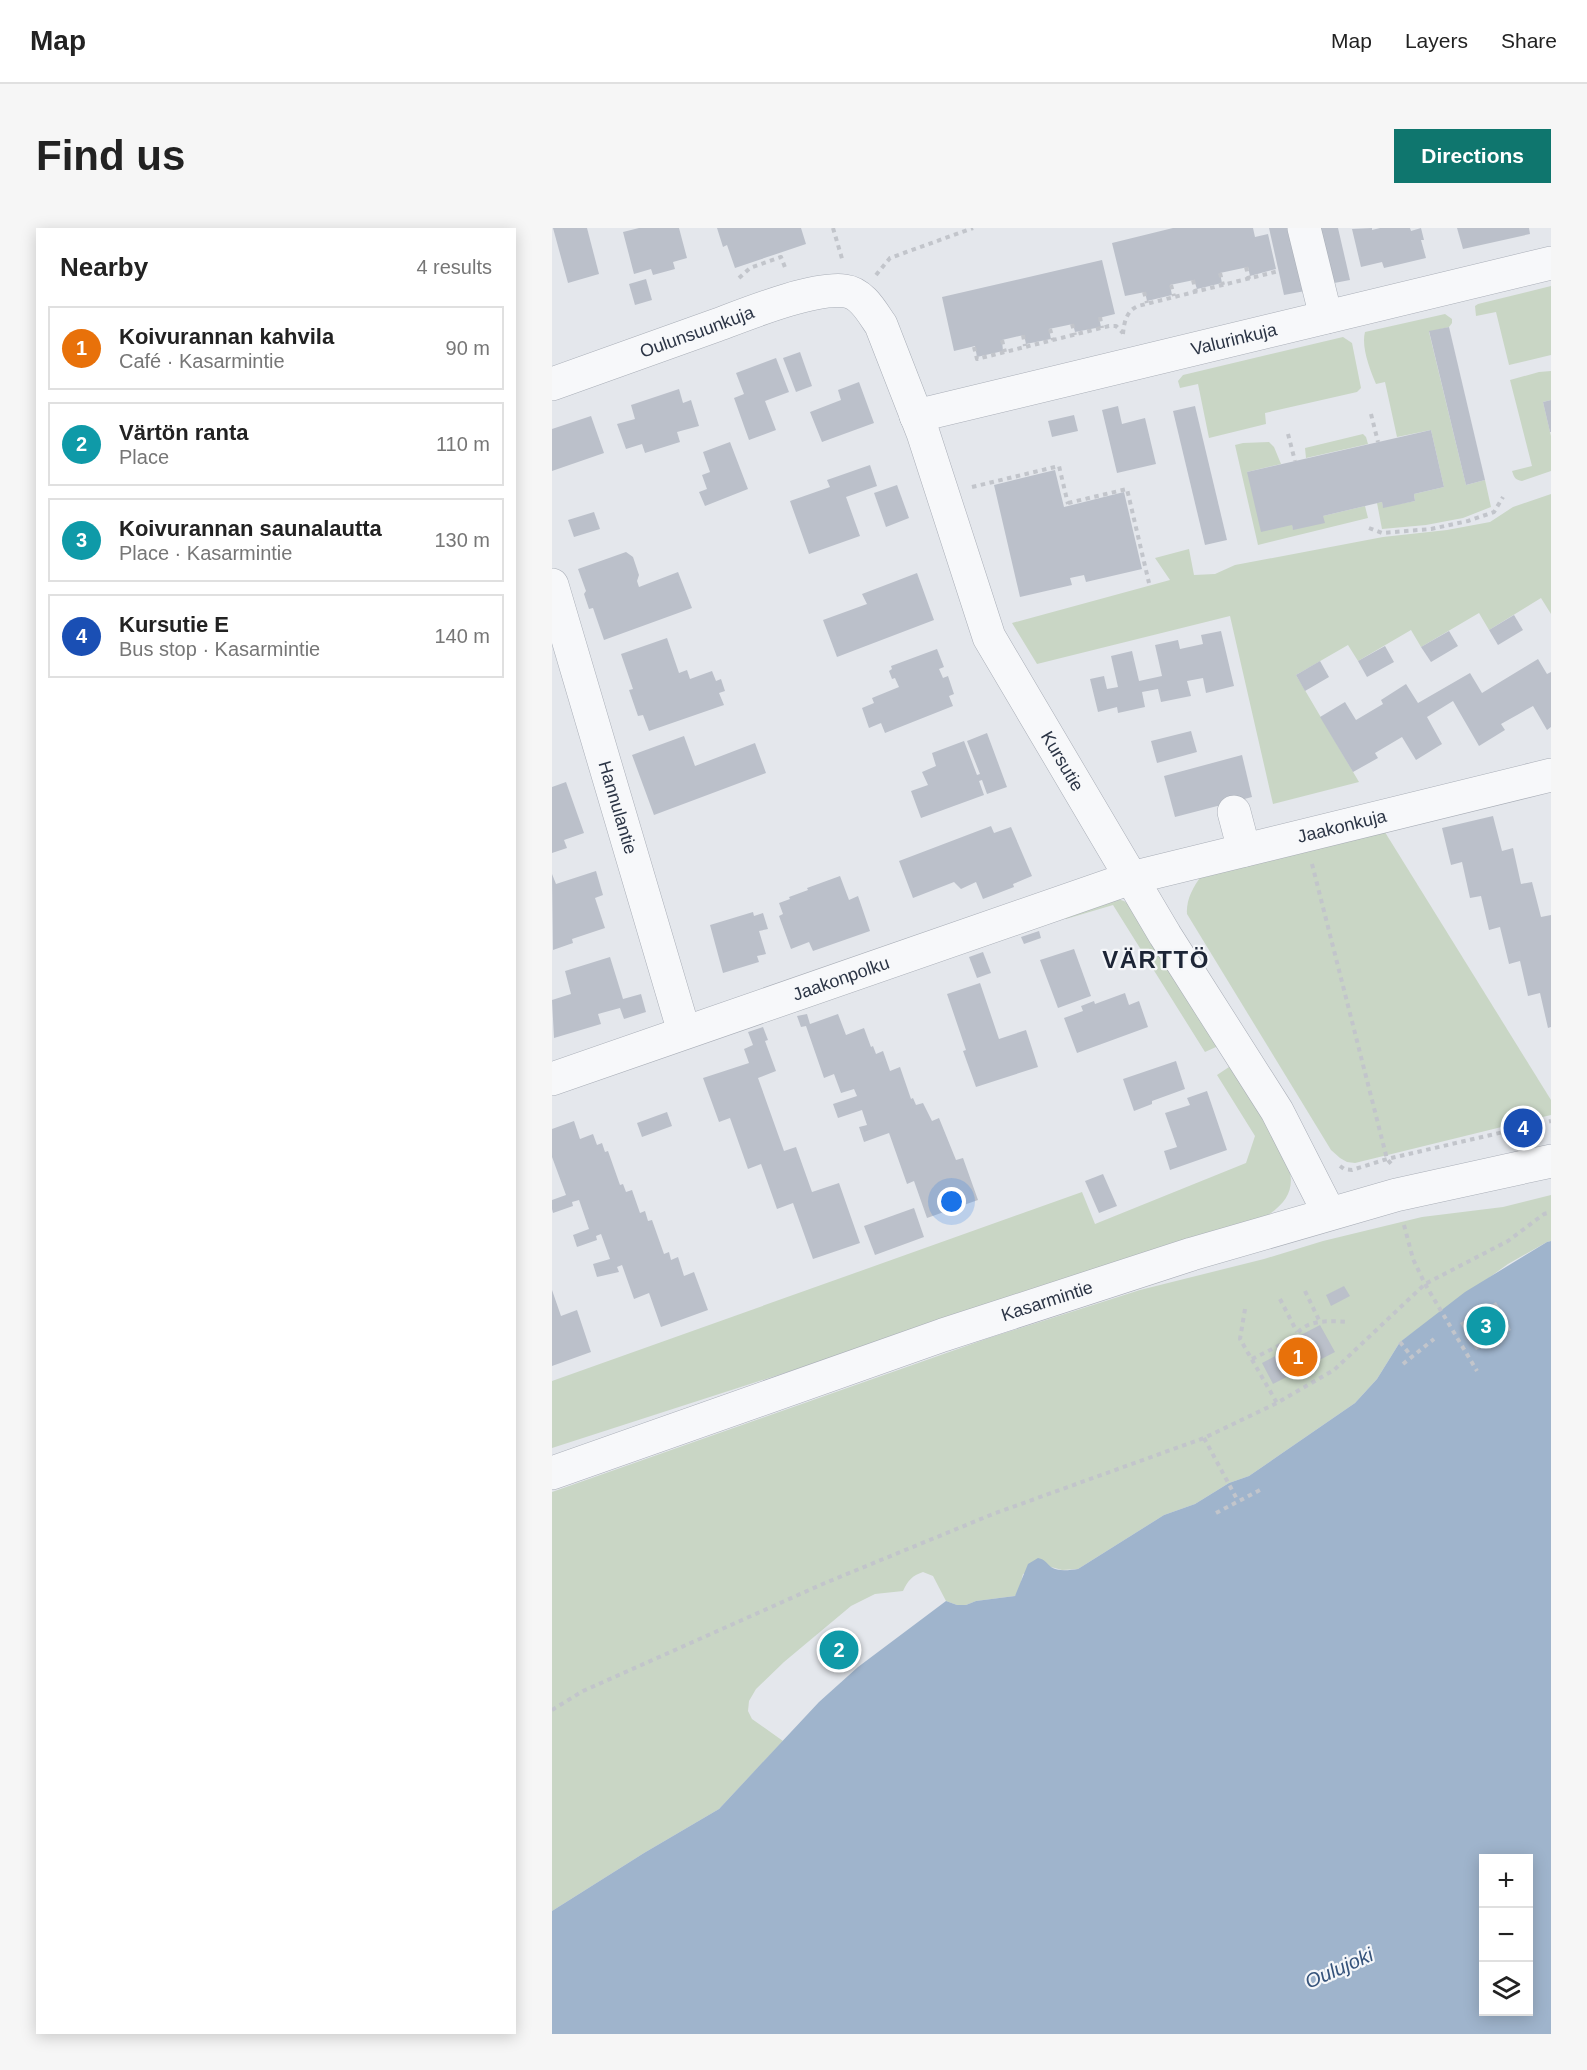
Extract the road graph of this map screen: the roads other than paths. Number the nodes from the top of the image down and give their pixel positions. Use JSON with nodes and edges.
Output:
{"nodes":[{"id":1,"x":1304,"y":228,"type":"edge"},
{"id":2,"x":1551,"y":263,"type":"edge"},
{"id":3,"x":852,"y":293,"type":"joint"},
{"id":4,"x":1326,"y":317,"type":"junction"},
{"id":5,"x":552,"y":384,"type":"edge"},
{"id":6,"x":916,"y":416,"type":"junction"},
{"id":7,"x":552,"y":585,"type":"edge"},
{"id":8,"x":1551,"y":774,"type":"edge"},
{"id":9,"x":1234,"y":812,"type":"dead end"},
{"id":10,"x":1244,"y":850,"type":"junction"},
{"id":11,"x":1131,"y":878,"type":"junction"},
{"id":12,"x":684,"y":1032,"type":"junction"},
{"id":13,"x":552,"y":1079,"type":"edge"},
{"id":14,"x":1551,"y":1161,"type":"edge"},
{"id":15,"x":1329,"y":1213,"type":"junction"},
{"id":16,"x":552,"y":1473,"type":"edge"}],
"edges":[{"from":1,"to":4,"type":"street"},
{"from":2,"to":4,"type":"street","name":"Valurinkuja"},
{"from":3,"to":5,"type":"street","name":"Oulunsuunkuja"},
{"from":3,"to":6,"type":"street","name":"Kursutie"},
{"from":4,"to":6,"type":"street","name":"Valurinkuja"},
{"from":6,"to":11,"type":"street","name":"Kursutie"},
{"from":7,"to":12,"type":"street","name":"Hannulantie"},
{"from":8,"to":10,"type":"street","name":"Jaakonkuja"},
{"from":9,"to":10,"type":"street"},
{"from":10,"to":11,"type":"street","name":"Jaakonkuja"},
{"from":11,"to":12,"type":"street","name":"Jaakonpolku"},
{"from":11,"to":15,"type":"street","name":"Kursutie"},
{"from":12,"to":13,"type":"street","name":"Jaakonpolku"},
{"from":14,"to":15,"type":"street","name":"Kasarmintie"},
{"from":15,"to":16,"type":"street","name":"Kasarmintie"}]}
